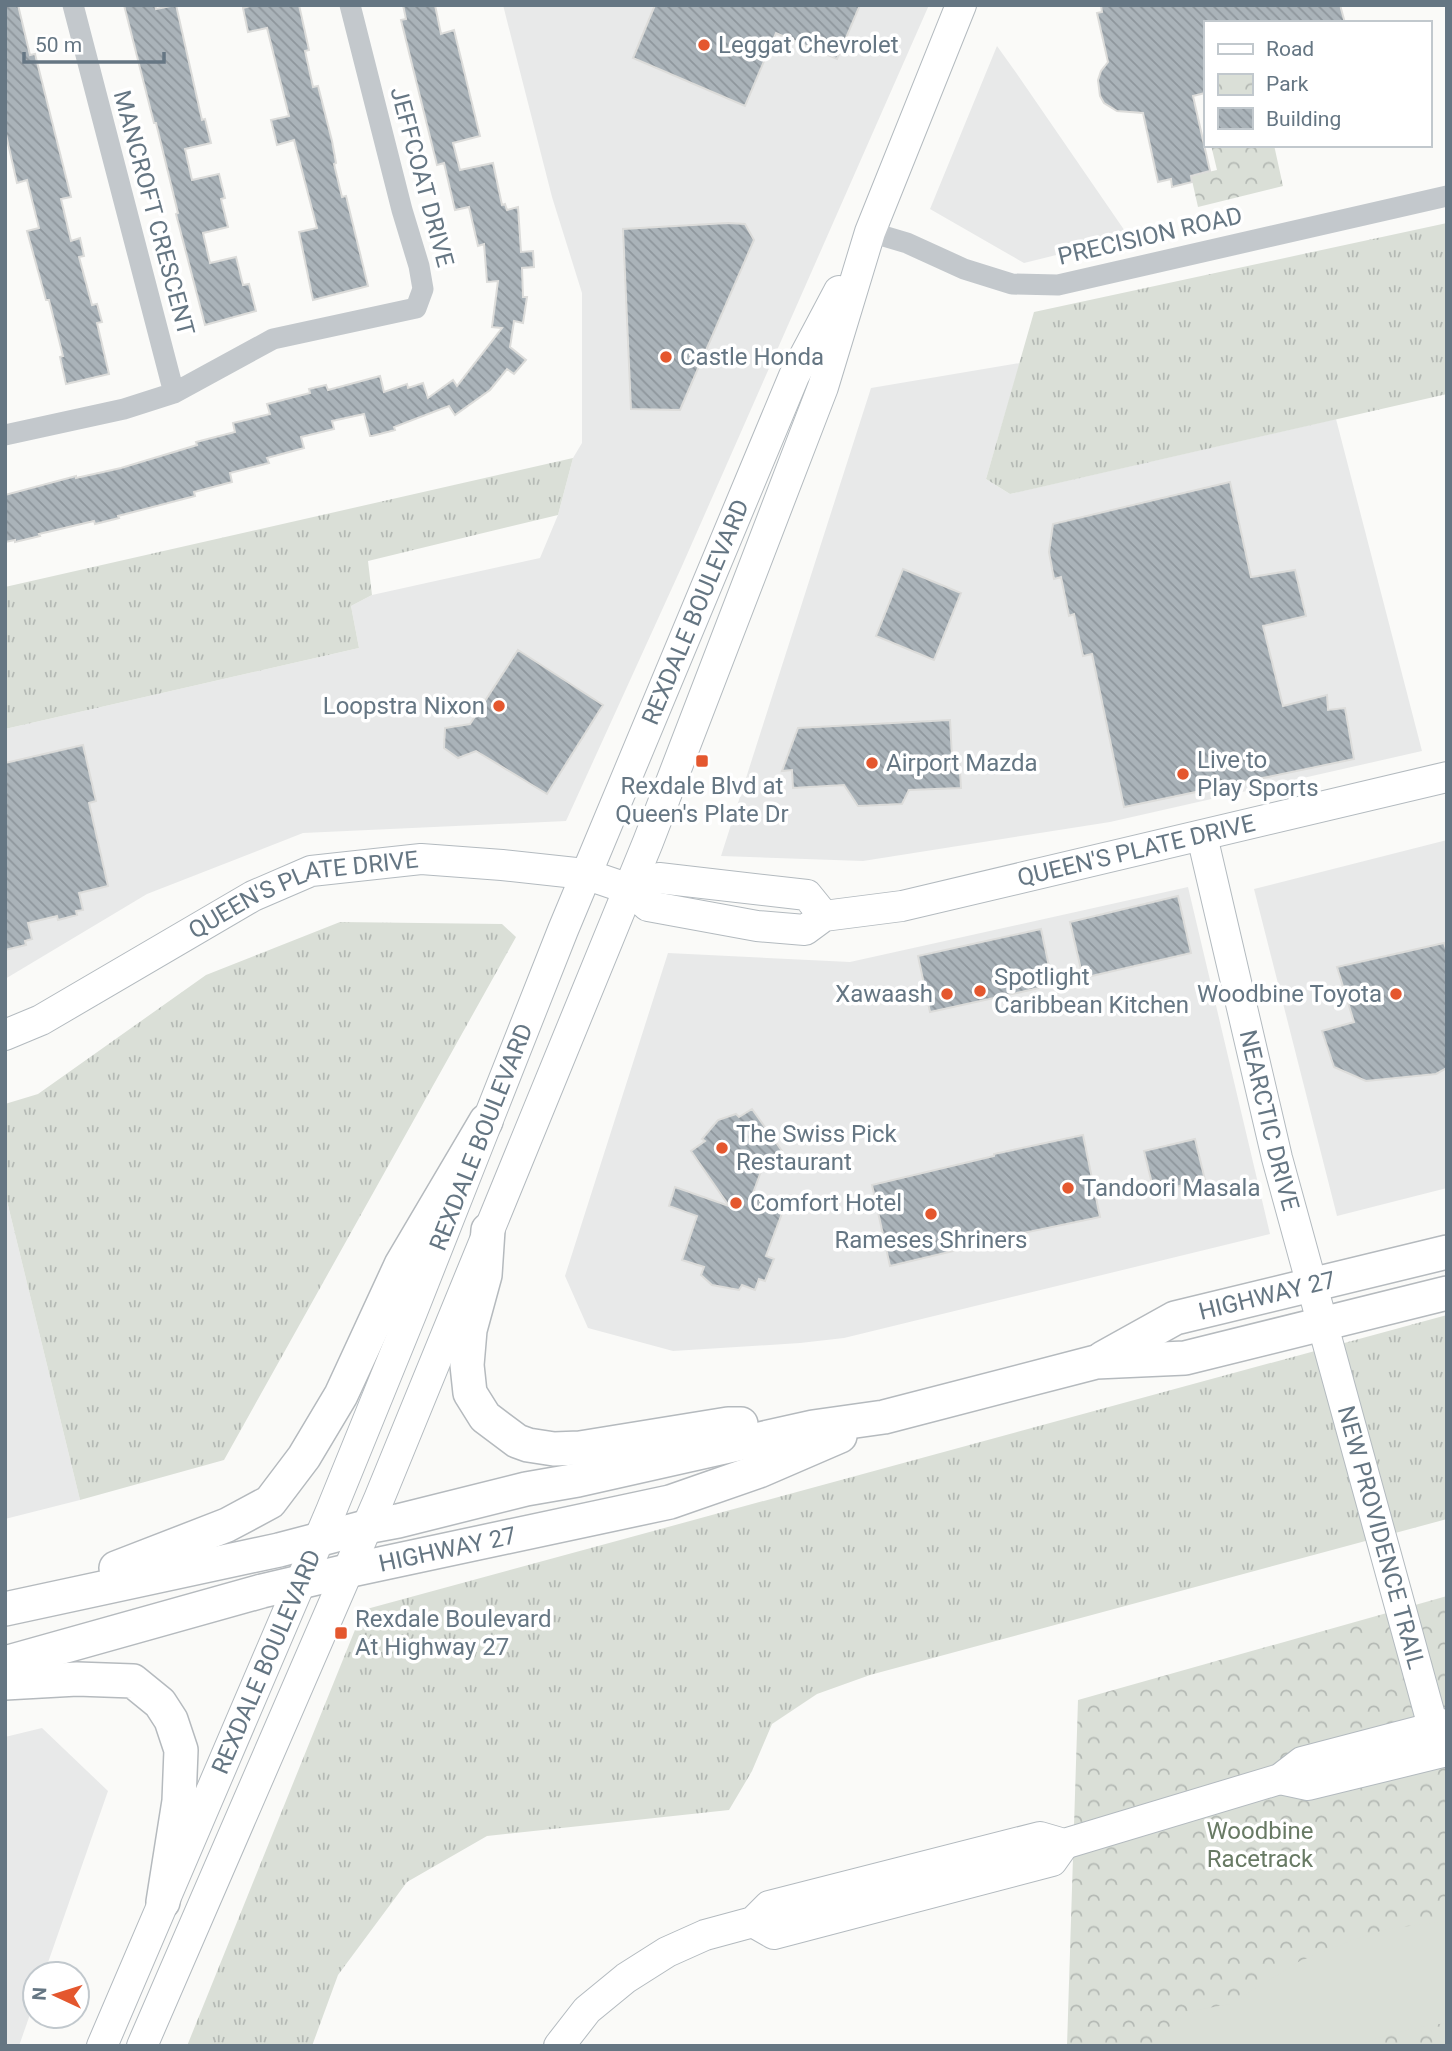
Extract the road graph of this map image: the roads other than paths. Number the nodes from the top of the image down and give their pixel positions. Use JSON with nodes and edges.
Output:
{"nodes":[{"id":1,"x":73,"y":5,"type":"edge"},
{"id":2,"x":350,"y":5,"type":"edge"},
{"id":3,"x":961,"y":5,"type":"edge"},
{"id":4,"x":1447,"y":196,"type":"edge"},
{"id":5,"x":870,"y":232,"type":"junction"},
{"id":6,"x":174,"y":393,"type":"junction"},
{"id":7,"x":5,"y":435,"type":"edge"},
{"id":8,"x":1447,"y":777,"type":"edge"},
{"id":9,"x":1202,"y":836,"type":"junction"},
{"id":10,"x":585,"y":874,"type":"junction"},
{"id":11,"x":629,"y":889,"type":"junction"},
{"id":12,"x":5,"y":1035,"type":"edge"},
{"id":13,"x":486,"y":1121,"type":"junction"},
{"id":14,"x":488,"y":1230,"type":"junction"},
{"id":15,"x":1447,"y":1251,"type":"edge"},
{"id":16,"x":1312,"y":1285,"type":"junction"},
{"id":17,"x":1447,"y":1293,"type":"edge"},
{"id":18,"x":1323,"y":1323,"type":"junction"},
{"id":19,"x":1096,"y":1362,"type":"junction"},
{"id":20,"x":884,"y":1417,"type":"junction"},
{"id":21,"x":813,"y":1427,"type":"junction"},
{"id":22,"x":366,"y":1527,"type":"junction"},
{"id":23,"x":318,"y":1539,"type":"junction"},
{"id":24,"x":347,"y":1570,"type":"junction"},
{"id":25,"x":299,"y":1583,"type":"junction"},
{"id":26,"x":12,"y":1607,"type":"edge"},
{"id":27,"x":5,"y":1663,"type":"edge"},
{"id":28,"x":5,"y":1683,"type":"edge"},
{"id":29,"x":1442,"y":1739,"type":"edge"},
{"id":30,"x":163,"y":1902,"type":"junction"},
{"id":31,"x":102,"y":2046,"type":"edge"},
{"id":32,"x":142,"y":2046,"type":"edge"},
{"id":33,"x":559,"y":2046,"type":"edge"}],
"edges":[{"from":1,"to":6,"type":"street","name":"MANCROFT CRESCENT"},
{"from":2,"to":6,"type":"street","name":"JEFFCOAT DRIVE"},
{"from":3,"to":5,"type":"main road","name":"REXDALE BOULEVARD"},
{"from":4,"to":5,"type":"street","name":"PRECISION ROAD"},
{"from":5,"to":10,"type":"main road","name":"REXDALE BOULEVARD"},
{"from":5,"to":11,"type":"main road","name":"REXDALE BOULEVARD"},
{"from":6,"to":7,"type":"street","name":"JEFFCOAT DRIVE"},
{"from":8,"to":9,"type":"main road","name":"QUEEN'S PLATE DRIVE"},
{"from":9,"to":11,"type":"main road","name":"QUEEN'S PLATE DRIVE"},
{"from":9,"to":16,"type":"main road","name":"NEARCTIC DRIVE"},
{"from":10,"to":11,"type":"main road","name":"QUEEN'S PLATE DRIVE"},
{"from":10,"to":12,"type":"main road","name":"QUEEN'S PLATE DRIVE"},
{"from":10,"to":13,"type":"main road","name":"REXDALE BOULEVARD"},
{"from":11,"to":14,"type":"main road","name":"REXDALE BOULEVARD"},
{"from":13,"to":23,"type":"main road","name":"REXDALE BOULEVARD"},
{"from":13,"to":26,"type":"main road"},
{"from":14,"to":21,"type":"main road"},
{"from":14,"to":22,"type":"main road","name":"REXDALE BOULEVARD"},
{"from":15,"to":16,"type":"main road","name":"HIGHWAY 27"},
{"from":16,"to":18,"type":"main road","name":"NEARCTIC DRIVE"},
{"from":16,"to":19,"type":"main road","name":"HIGHWAY 27"},
{"from":17,"to":18,"type":"main road","name":"HIGHWAY 27"},
{"from":18,"to":19,"type":"main road","name":"HIGHWAY 27"},
{"from":18,"to":29,"type":"main road","name":"NEW PROVIDENCE TRAIL"},
{"from":19,"to":20,"type":"main road","name":"HIGHWAY 27"},
{"from":20,"to":21,"type":"main road","name":"HIGHWAY 27"},
{"from":20,"to":24,"type":"main road","name":"HIGHWAY 27"},
{"from":21,"to":22,"type":"main road","name":"HIGHWAY 27"},
{"from":22,"to":23,"type":"main road","name":"HIGHWAY 27"},
{"from":22,"to":24,"type":"main road","name":"REXDALE BOULEVARD"},
{"from":23,"to":25,"type":"main road","name":"REXDALE BOULEVARD"},
{"from":23,"to":26,"type":"main road","name":"HIGHWAY 27"},
{"from":24,"to":25,"type":"main road","name":"HIGHWAY 27"},
{"from":24,"to":32,"type":"main road","name":"REXDALE BOULEVARD"},
{"from":25,"to":27,"type":"main road","name":"HIGHWAY 27"},
{"from":25,"to":30,"type":"main road","name":"REXDALE BOULEVARD"},
{"from":28,"to":30,"type":"main road"},
{"from":29,"to":33,"type":"main road"},
{"from":30,"to":31,"type":"main road","name":"REXDALE BOULEVARD"}]}
